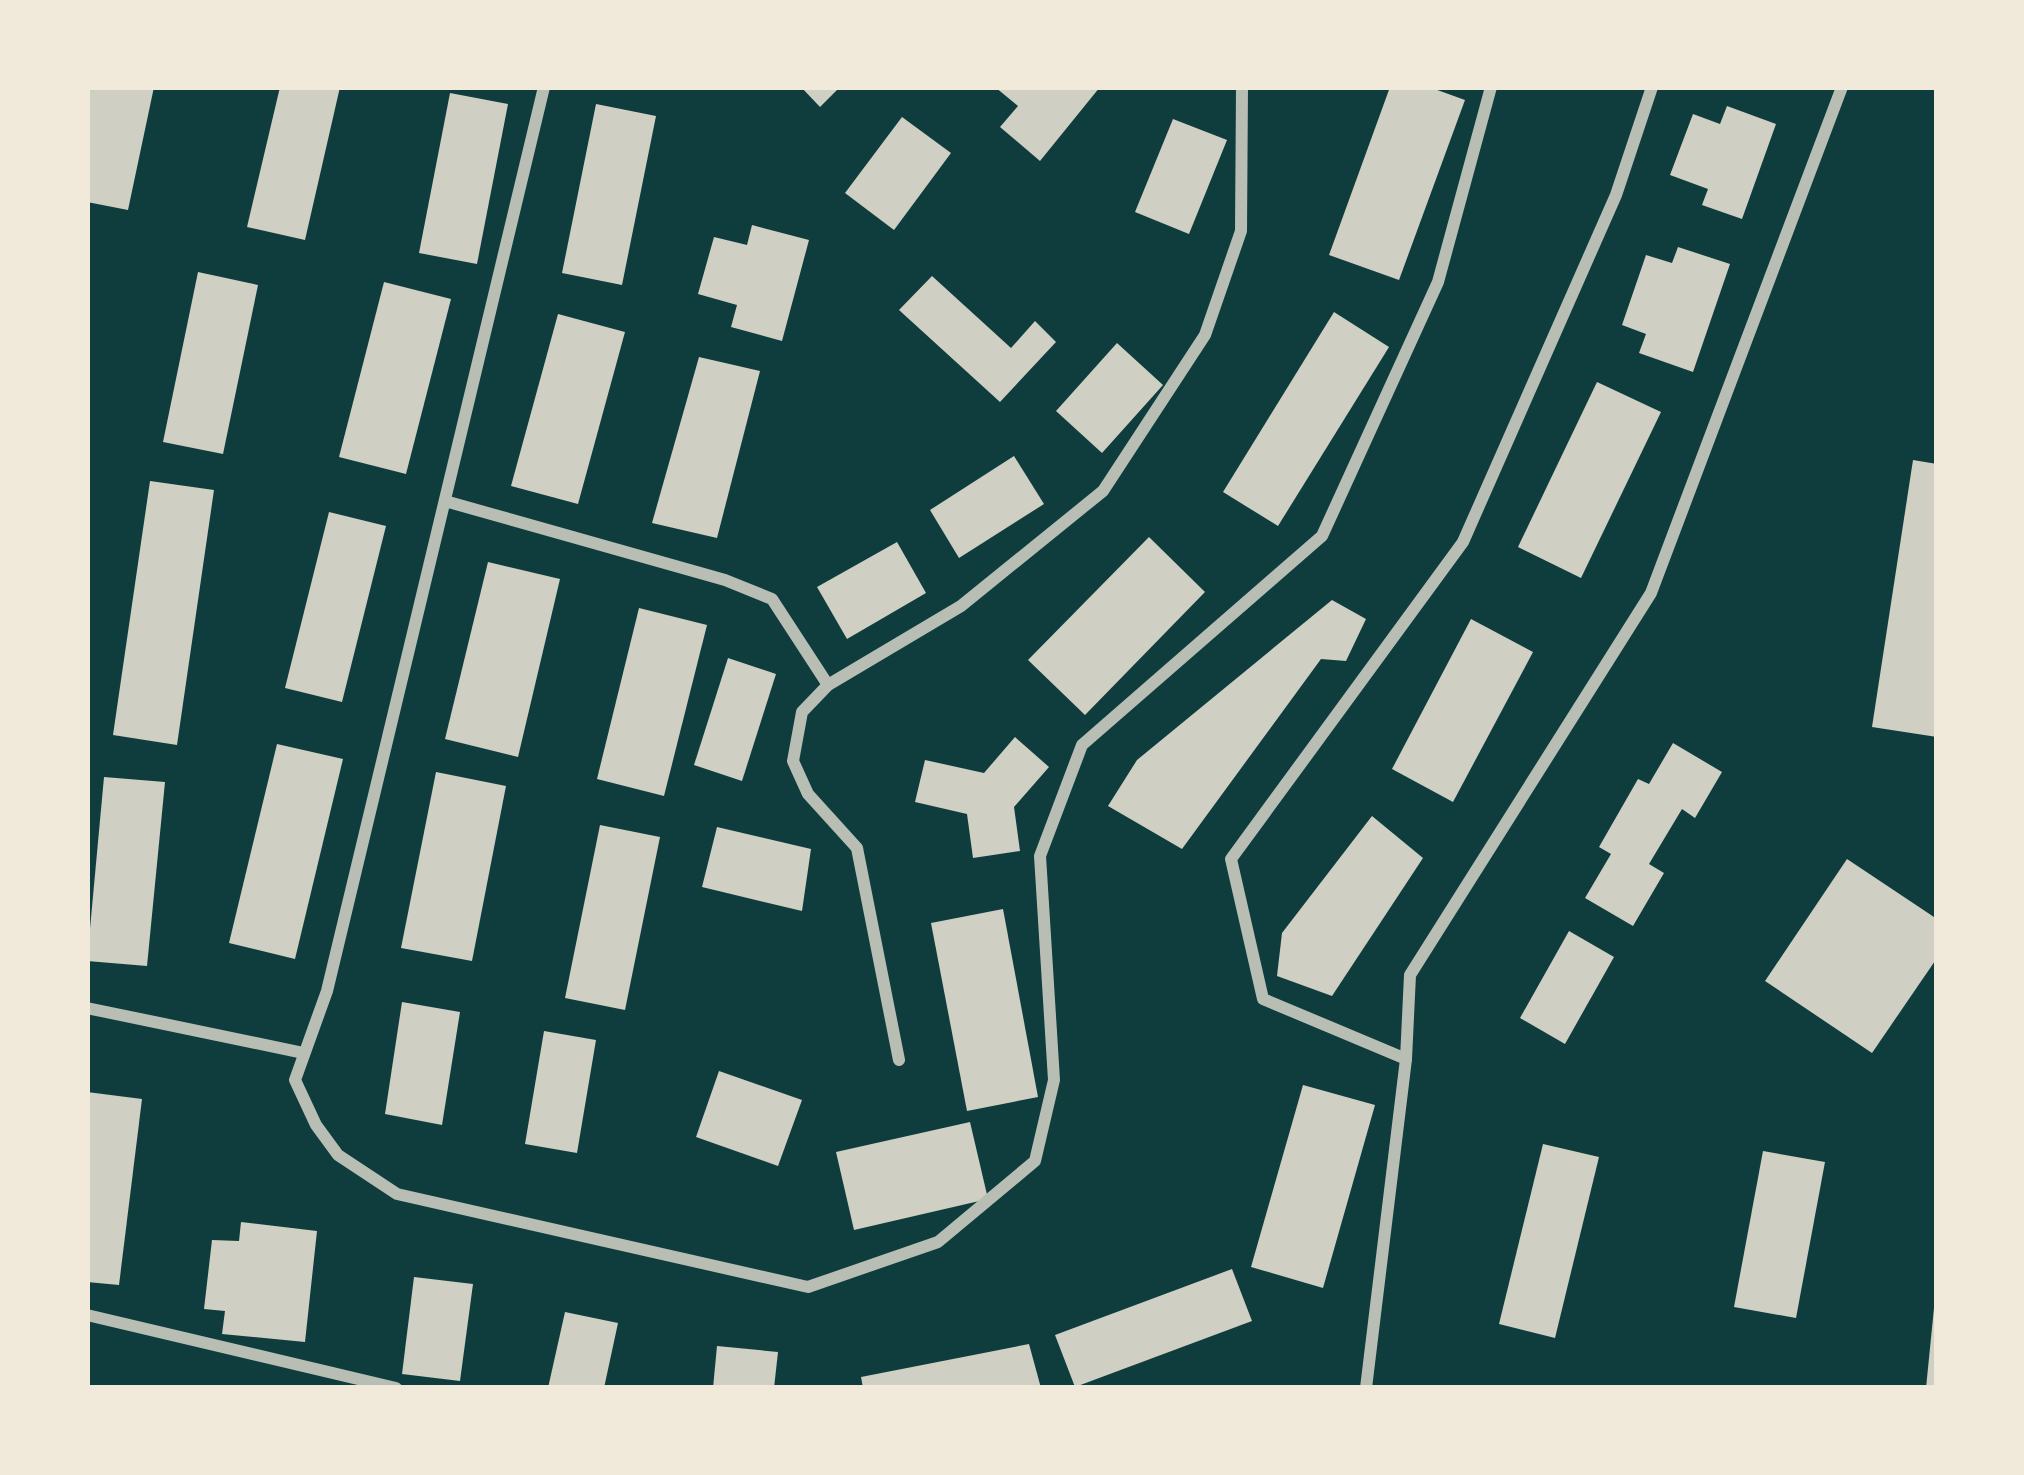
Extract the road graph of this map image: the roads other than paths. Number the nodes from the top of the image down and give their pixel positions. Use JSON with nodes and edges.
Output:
{"nodes":[{"id":1,"x":544,"y":87,"type":"edge"},
{"id":2,"x":1242,"y":87,"type":"edge"},
{"id":3,"x":1491,"y":87,"type":"edge"},
{"id":4,"x":1652,"y":87,"type":"edge"},
{"id":5,"x":1842,"y":87,"type":"edge"},
{"id":6,"x":445,"y":500,"type":"junction"},
{"id":7,"x":828,"y":685,"type":"junction"},
{"id":8,"x":87,"y":1008,"type":"edge"},
{"id":9,"x":304,"y":1053,"type":"junction"},
{"id":10,"x":1406,"y":1059,"type":"junction"},
{"id":11,"x":899,"y":1060,"type":"dead end"},
{"id":12,"x":87,"y":1315,"type":"edge"},
{"id":13,"x":396,"y":1388,"type":"edge"},
{"id":14,"x":1366,"y":1388,"type":"edge"}],
"edges":[{"from":1,"to":6,"type":"street"},
{"from":2,"to":7,"type":"street"},
{"from":3,"to":9,"type":"street"},
{"from":4,"to":10,"type":"street"},
{"from":5,"to":10,"type":"street"},
{"from":6,"to":7,"type":"street"},
{"from":6,"to":9,"type":"street"},
{"from":7,"to":11,"type":"street"},
{"from":8,"to":9,"type":"street"},
{"from":10,"to":14,"type":"street"},
{"from":12,"to":13,"type":"street"}]}
